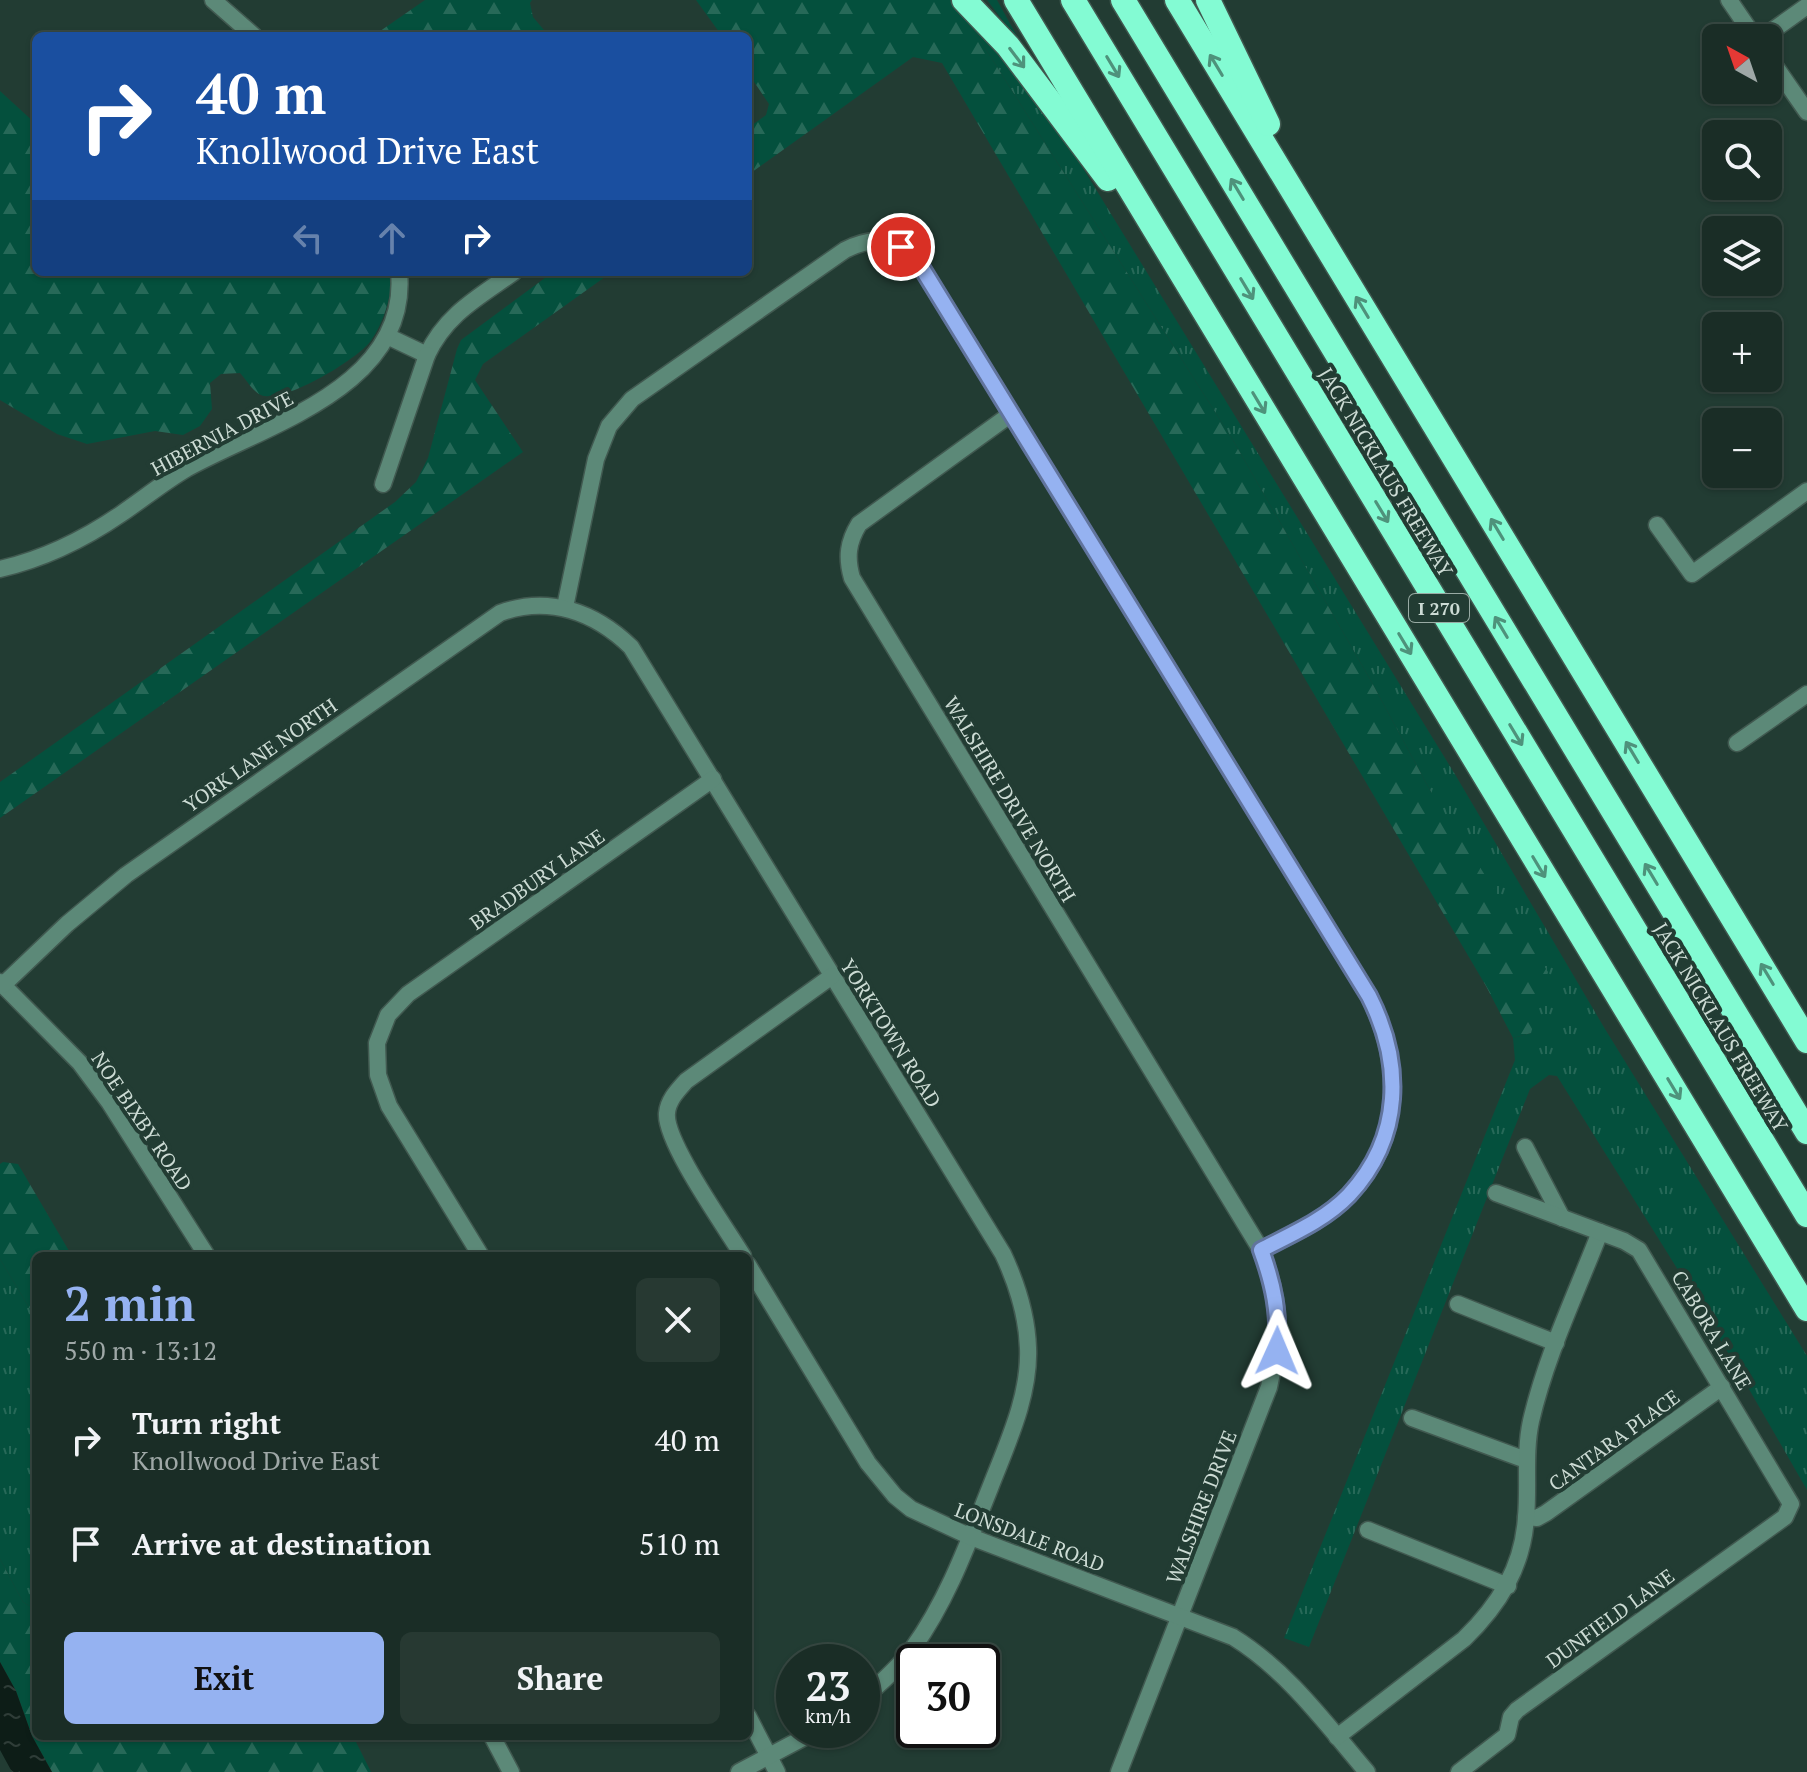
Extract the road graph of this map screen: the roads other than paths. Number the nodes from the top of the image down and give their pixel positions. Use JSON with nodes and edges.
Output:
{"nodes":[{"id":1,"x":213,"y":0,"type":"edge"},
{"id":2,"x":964,"y":0,"type":"edge"},
{"id":3,"x":1016,"y":0,"type":"edge"},
{"id":4,"x":1073,"y":0,"type":"edge"},
{"id":5,"x":1123,"y":0,"type":"edge"},
{"id":6,"x":1177,"y":0,"type":"edge"},
{"id":7,"x":1208,"y":0,"type":"edge"},
{"id":8,"x":1729,"y":0,"type":"edge"},
{"id":9,"x":1807,"y":6,"type":"edge"},
{"id":10,"x":1745,"y":24,"type":"edge"},
{"id":11,"x":1782,"y":24,"type":"edge"},
{"id":12,"x":249,"y":32,"type":"edge"},
{"id":13,"x":1782,"y":76,"type":"edge"},
{"id":14,"x":1807,"y":112,"type":"edge"},
{"id":15,"x":1285,"y":180,"type":"junction"},
{"id":16,"x":1175,"y":264,"type":"junction"},
{"id":17,"x":399,"y":276,"type":"edge"},
{"id":18,"x":509,"y":276,"type":"edge"},
{"id":19,"x":387,"y":336,"type":"junction"},
{"id":20,"x":427,"y":355,"type":"junction"},
{"id":21,"x":1011,"y":414,"type":"junction"},
{"id":22,"x":383,"y":484,"type":"dead end"},
{"id":23,"x":1807,"y":491,"type":"edge"},
{"id":24,"x":1657,"y":525,"type":"dead end"},
{"id":25,"x":0,"y":569,"type":"edge"},
{"id":26,"x":565,"y":607,"type":"junction"},
{"id":27,"x":1807,"y":694,"type":"edge"},
{"id":28,"x":1737,"y":743,"type":"dead end"},
{"id":29,"x":713,"y":779,"type":"junction"},
{"id":30,"x":832,"y":976,"type":"junction"},
{"id":31,"x":2,"y":984,"type":"edge"},
{"id":32,"x":1807,"y":1041,"type":"edge"},
{"id":33,"x":1807,"y":1132,"type":"edge"},
{"id":34,"x":1525,"y":1147,"type":"dead end"},
{"id":35,"x":1496,"y":1193,"type":"dead end"},
{"id":36,"x":1807,"y":1215,"type":"edge"},
{"id":37,"x":1562,"y":1218,"type":"junction"},
{"id":38,"x":1600,"y":1232,"type":"junction"},
{"id":39,"x":1261,"y":1250,"type":"junction"},
{"id":40,"x":205,"y":1252,"type":"edge"},
{"id":41,"x":479,"y":1252,"type":"edge"},
{"id":42,"x":741,"y":1252,"type":"edge"},
{"id":43,"x":752,"y":1272,"type":"edge"},
{"id":44,"x":1458,"y":1304,"type":"dead end"},
{"id":45,"x":1807,"y":1309,"type":"edge"},
{"id":46,"x":1556,"y":1343,"type":"junction"},
{"id":47,"x":1722,"y":1387,"type":"junction"},
{"id":48,"x":1412,"y":1418,"type":"dead end"},
{"id":49,"x":1526,"y":1460,"type":"junction"},
{"id":50,"x":1791,"y":1504,"type":"joint"},
{"id":51,"x":1526,"y":1517,"type":"junction"},
{"id":52,"x":1368,"y":1530,"type":"dead end"},
{"id":53,"x":971,"y":1537,"type":"junction"},
{"id":54,"x":1508,"y":1586,"type":"junction"},
{"id":55,"x":1180,"y":1618,"type":"junction"},
{"id":56,"x":880,"y":1684,"type":"edge"},
{"id":57,"x":752,"y":1724,"type":"edge"},
{"id":58,"x":1337,"y":1737,"type":"junction"},
{"id":59,"x":494,"y":1740,"type":"edge"},
{"id":60,"x":795,"y":1748,"type":"edge"},
{"id":61,"x":773,"y":1765,"type":"edge"},
{"id":62,"x":511,"y":1772,"type":"edge"},
{"id":63,"x":739,"y":1772,"type":"edge"},
{"id":64,"x":1119,"y":1772,"type":"edge"},
{"id":65,"x":1367,"y":1772,"type":"edge"},
{"id":66,"x":1459,"y":1772,"type":"edge"}],
"edges":[{"from":1,"to":12,"type":"street"},
{"from":2,"to":16,"type":"highway","one_way":true},
{"from":3,"to":16,"type":"highway"},
{"from":4,"to":36,"type":"highway","name":"JACK NICKLAUS FREEWAY","number":"I 270","one_way":true},
{"from":33,"to":5,"type":"highway","name":"JACK NICKLAUS FREEWAY","number":"I 270","one_way":true},
{"from":15,"to":6,"type":"highway","one_way":true},
{"from":7,"to":15,"type":"highway"},
{"from":8,"to":10,"type":"street"},
{"from":9,"to":11,"type":"street"},
{"from":13,"to":14,"type":"street"},
{"from":32,"to":15,"type":"highway","one_way":true},
{"from":16,"to":45,"type":"highway","one_way":true},
{"from":17,"to":19,"type":"street","name":"HIBERNIA DRIVE"},
{"from":18,"to":20,"type":"street"},
{"from":19,"to":20,"type":"street"},
{"from":19,"to":25,"type":"street","name":"HIBERNIA DRIVE"},
{"from":20,"to":22,"type":"street"},
{"from":21,"to":26,"type":"street"},
{"from":21,"to":39,"type":"street"},
{"from":21,"to":39,"type":"street","name":"WALSHIRE DRIVE NORTH"},
{"from":23,"to":24,"type":"street"},
{"from":26,"to":29,"type":"street","name":"YORKTOWN ROAD"},
{"from":26,"to":31,"type":"street","name":"YORK LANE NORTH"},
{"from":27,"to":28,"type":"street"},
{"from":29,"to":30,"type":"street","name":"YORKTOWN ROAD"},
{"from":29,"to":41,"type":"street","name":"BRADBURY LANE"},
{"from":30,"to":42,"type":"street"},
{"from":30,"to":53,"type":"street","name":"YORKTOWN ROAD"},
{"from":31,"to":40,"type":"street","name":"NOE BIXBY ROAD"},
{"from":34,"to":37,"type":"street"},
{"from":35,"to":37,"type":"street","name":"CABORA LANE"},
{"from":37,"to":38,"type":"street","name":"CABORA LANE"},
{"from":38,"to":46,"type":"street"},
{"from":38,"to":47,"type":"street","name":"CABORA LANE"},
{"from":39,"to":55,"type":"street","name":"WALSHIRE DRIVE"},
{"from":43,"to":53,"type":"street","name":"LONSDALE ROAD"},
{"from":44,"to":46,"type":"street"},
{"from":46,"to":49,"type":"street"},
{"from":47,"to":50,"type":"street","name":"CABORA LANE"},
{"from":47,"to":51,"type":"street","name":"CANTARA PLACE"},
{"from":48,"to":49,"type":"street"},
{"from":49,"to":51,"type":"street"},
{"from":50,"to":66,"type":"street","name":"DUNFIELD LANE"},
{"from":51,"to":54,"type":"street"},
{"from":52,"to":54,"type":"street"},
{"from":53,"to":55,"type":"street","name":"LONSDALE ROAD"},
{"from":53,"to":56,"type":"street","name":"YORKTOWN ROAD"},
{"from":54,"to":58,"type":"street"},
{"from":55,"to":58,"type":"street","name":"LONSDALE ROAD"},
{"from":55,"to":64,"type":"street","name":"WALSHIRE DRIVE"},
{"from":57,"to":61,"type":"street"},
{"from":58,"to":65,"type":"street","name":"LONSDALE ROAD"},
{"from":59,"to":62,"type":"street"},
{"from":60,"to":61,"type":"street"},
{"from":61,"to":63,"type":"street"}]}
